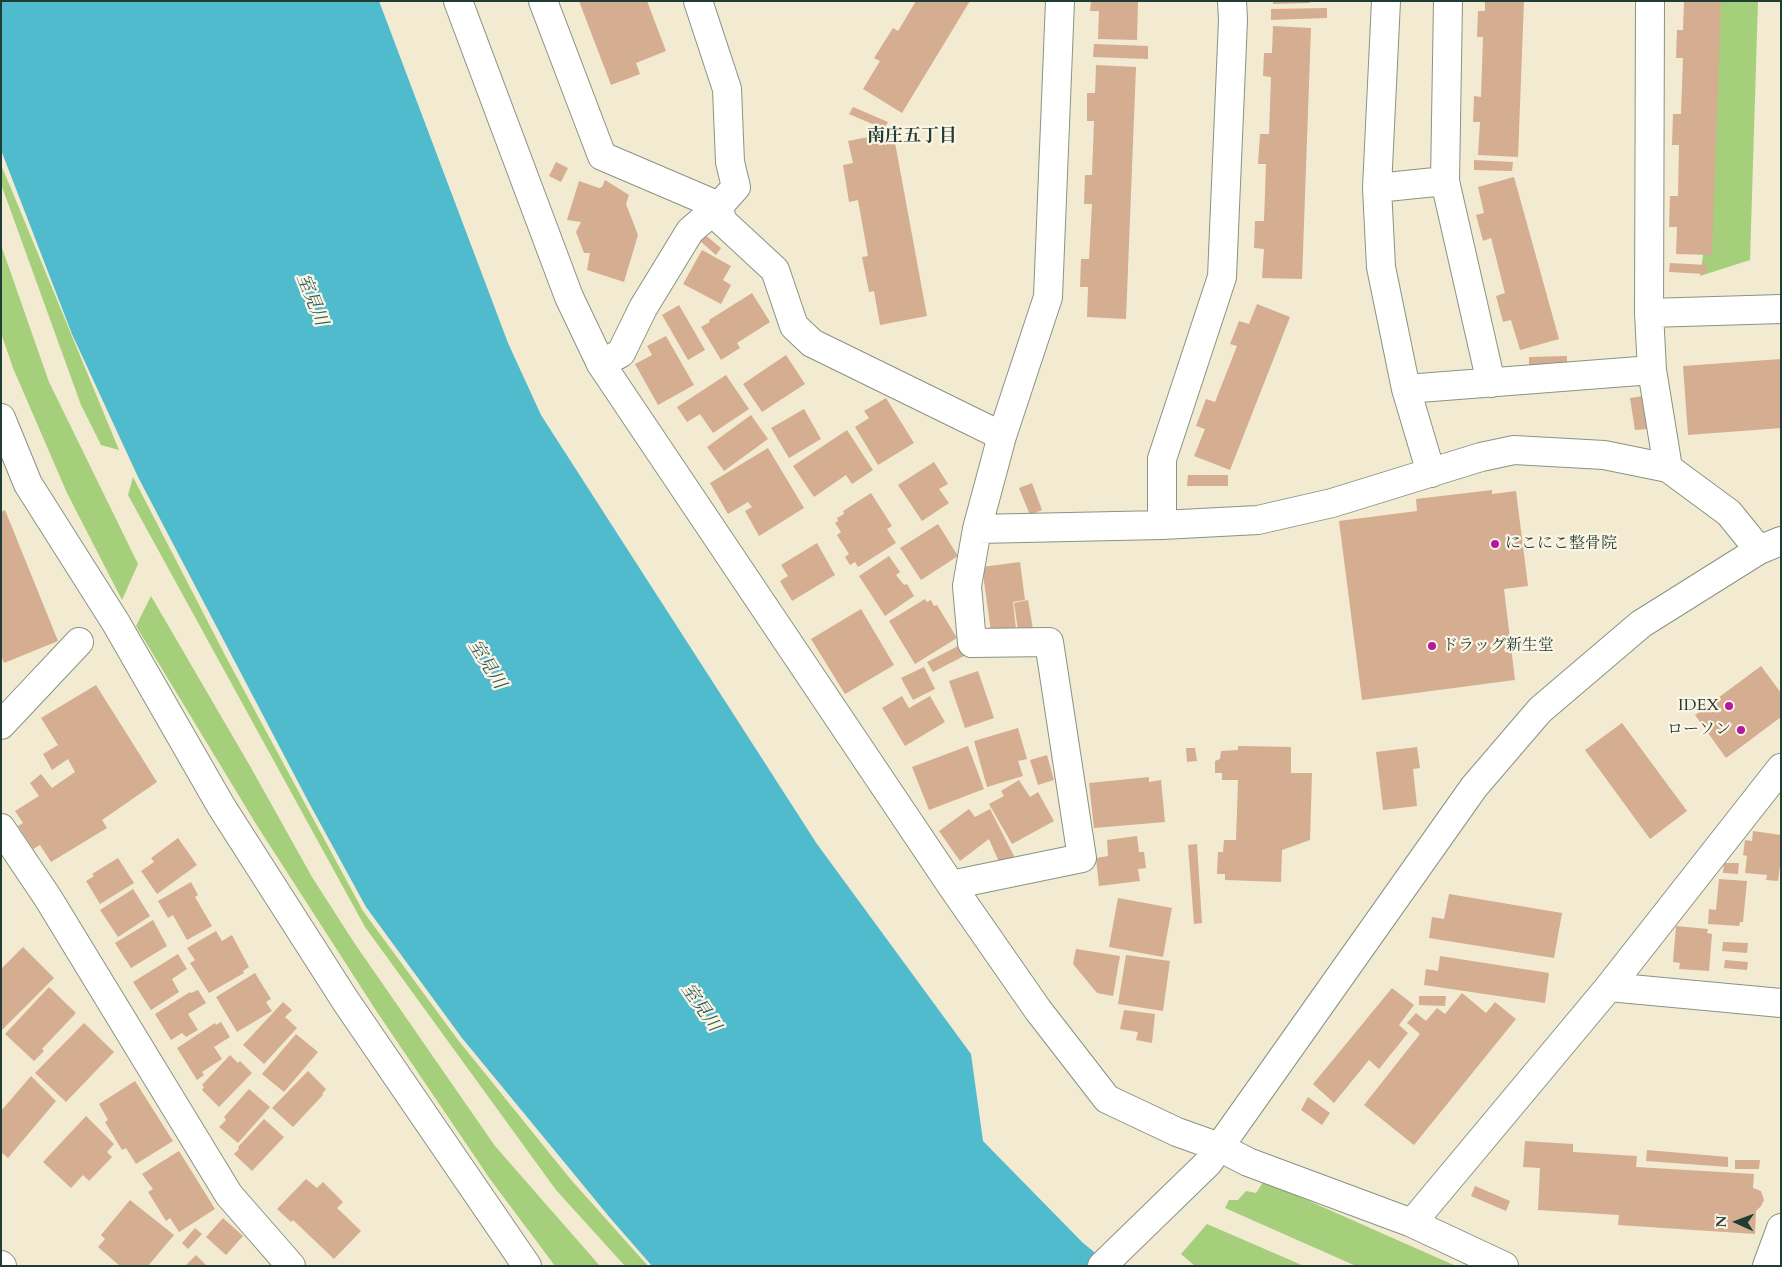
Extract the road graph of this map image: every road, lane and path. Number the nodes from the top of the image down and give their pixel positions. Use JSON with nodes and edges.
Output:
{"nodes":[{"id":1,"x":458,"y":1,"type":"edge"},
{"id":2,"x":543,"y":1,"type":"edge"},
{"id":3,"x":698,"y":1,"type":"edge"},
{"id":4,"x":1060,"y":1,"type":"edge"},
{"id":5,"x":1232,"y":1,"type":"edge"},
{"id":6,"x":1386,"y":1,"type":"edge"},
{"id":7,"x":1448,"y":1,"type":"edge"},
{"id":8,"x":1650,"y":1,"type":"edge"},
{"id":9,"x":1445,"y":181,"type":"junction"},
{"id":10,"x":1377,"y":188,"type":"junction"},
{"id":11,"x":719,"y":206,"type":"junction"},
{"id":12,"x":1781,"y":309,"type":"edge"},
{"id":13,"x":1649,"y":313,"type":"junction"},
{"id":14,"x":601,"y":364,"type":"junction"},
{"id":15,"x":1652,"y":370,"type":"junction"},
{"id":16,"x":1491,"y":383,"type":"junction"},
{"id":17,"x":1406,"y":389,"type":"junction"},
{"id":18,"x":1,"y":418,"type":"edge"},
{"id":19,"x":1002,"y":436,"type":"junction"},
{"id":20,"x":1668,"y":468,"type":"junction"},
{"id":21,"x":1431,"y":473,"type":"junction"},
{"id":22,"x":1162,"y":525,"type":"junction"},
{"id":23,"x":977,"y":529,"type":"junction"},
{"id":24,"x":1770,"y":545,"type":"edge"},
{"id":25,"x":79,"y":642,"type":"dead end"},
{"id":26,"x":1,"y":725,"type":"edge"},
{"id":27,"x":1781,"y":768,"type":"edge"},
{"id":28,"x":1,"y":828,"type":"edge"},
{"id":29,"x":950,"y":885,"type":"junction"},
{"id":30,"x":1609,"y":988,"type":"junction"},
{"id":31,"x":1781,"y":1003,"type":"edge"},
{"id":32,"x":1214,"y":1155,"type":"junction"},
{"id":33,"x":1412,"y":1223,"type":"junction"},
{"id":34,"x":1781,"y":1228,"type":"edge"},
{"id":35,"x":291,"y":1266,"type":"edge"},
{"id":36,"x":527,"y":1266,"type":"edge"},
{"id":37,"x":1102,"y":1266,"type":"edge"},
{"id":38,"x":1504,"y":1266,"type":"edge"},
{"id":39,"x":1767,"y":1266,"type":"edge"}],
"edges":[{"from":1,"to":14,"type":"street"},
{"from":2,"to":11,"type":"street"},
{"from":3,"to":11,"type":"street"},
{"from":4,"to":19,"type":"street"},
{"from":5,"to":22,"type":"street"},
{"from":6,"to":10,"type":"street"},
{"from":7,"to":9,"type":"street"},
{"from":8,"to":13,"type":"street"},
{"from":9,"to":10,"type":"street"},
{"from":9,"to":16,"type":"street"},
{"from":10,"to":17,"type":"street"},
{"from":11,"to":14,"type":"street"},
{"from":11,"to":19,"type":"street"},
{"from":12,"to":13,"type":"street"},
{"from":13,"to":15,"type":"street"},
{"from":14,"to":29,"type":"street"},
{"from":15,"to":16,"type":"street"},
{"from":15,"to":20,"type":"street"},
{"from":16,"to":17,"type":"street"},
{"from":17,"to":21,"type":"street"},
{"from":18,"to":36,"type":"street"},
{"from":19,"to":23,"type":"street"},
{"from":20,"to":21,"type":"street"},
{"from":20,"to":24,"type":"street"},
{"from":21,"to":22,"type":"street"},
{"from":22,"to":23,"type":"street"},
{"from":23,"to":29,"type":"street"},
{"from":24,"to":32,"type":"street"},
{"from":25,"to":26,"type":"street"},
{"from":27,"to":30,"type":"street"},
{"from":28,"to":35,"type":"street"},
{"from":29,"to":32,"type":"street"},
{"from":30,"to":31,"type":"street"},
{"from":30,"to":33,"type":"street"},
{"from":32,"to":33,"type":"street"},
{"from":32,"to":37,"type":"street"},
{"from":33,"to":38,"type":"street"},
{"from":34,"to":39,"type":"street"}]}
